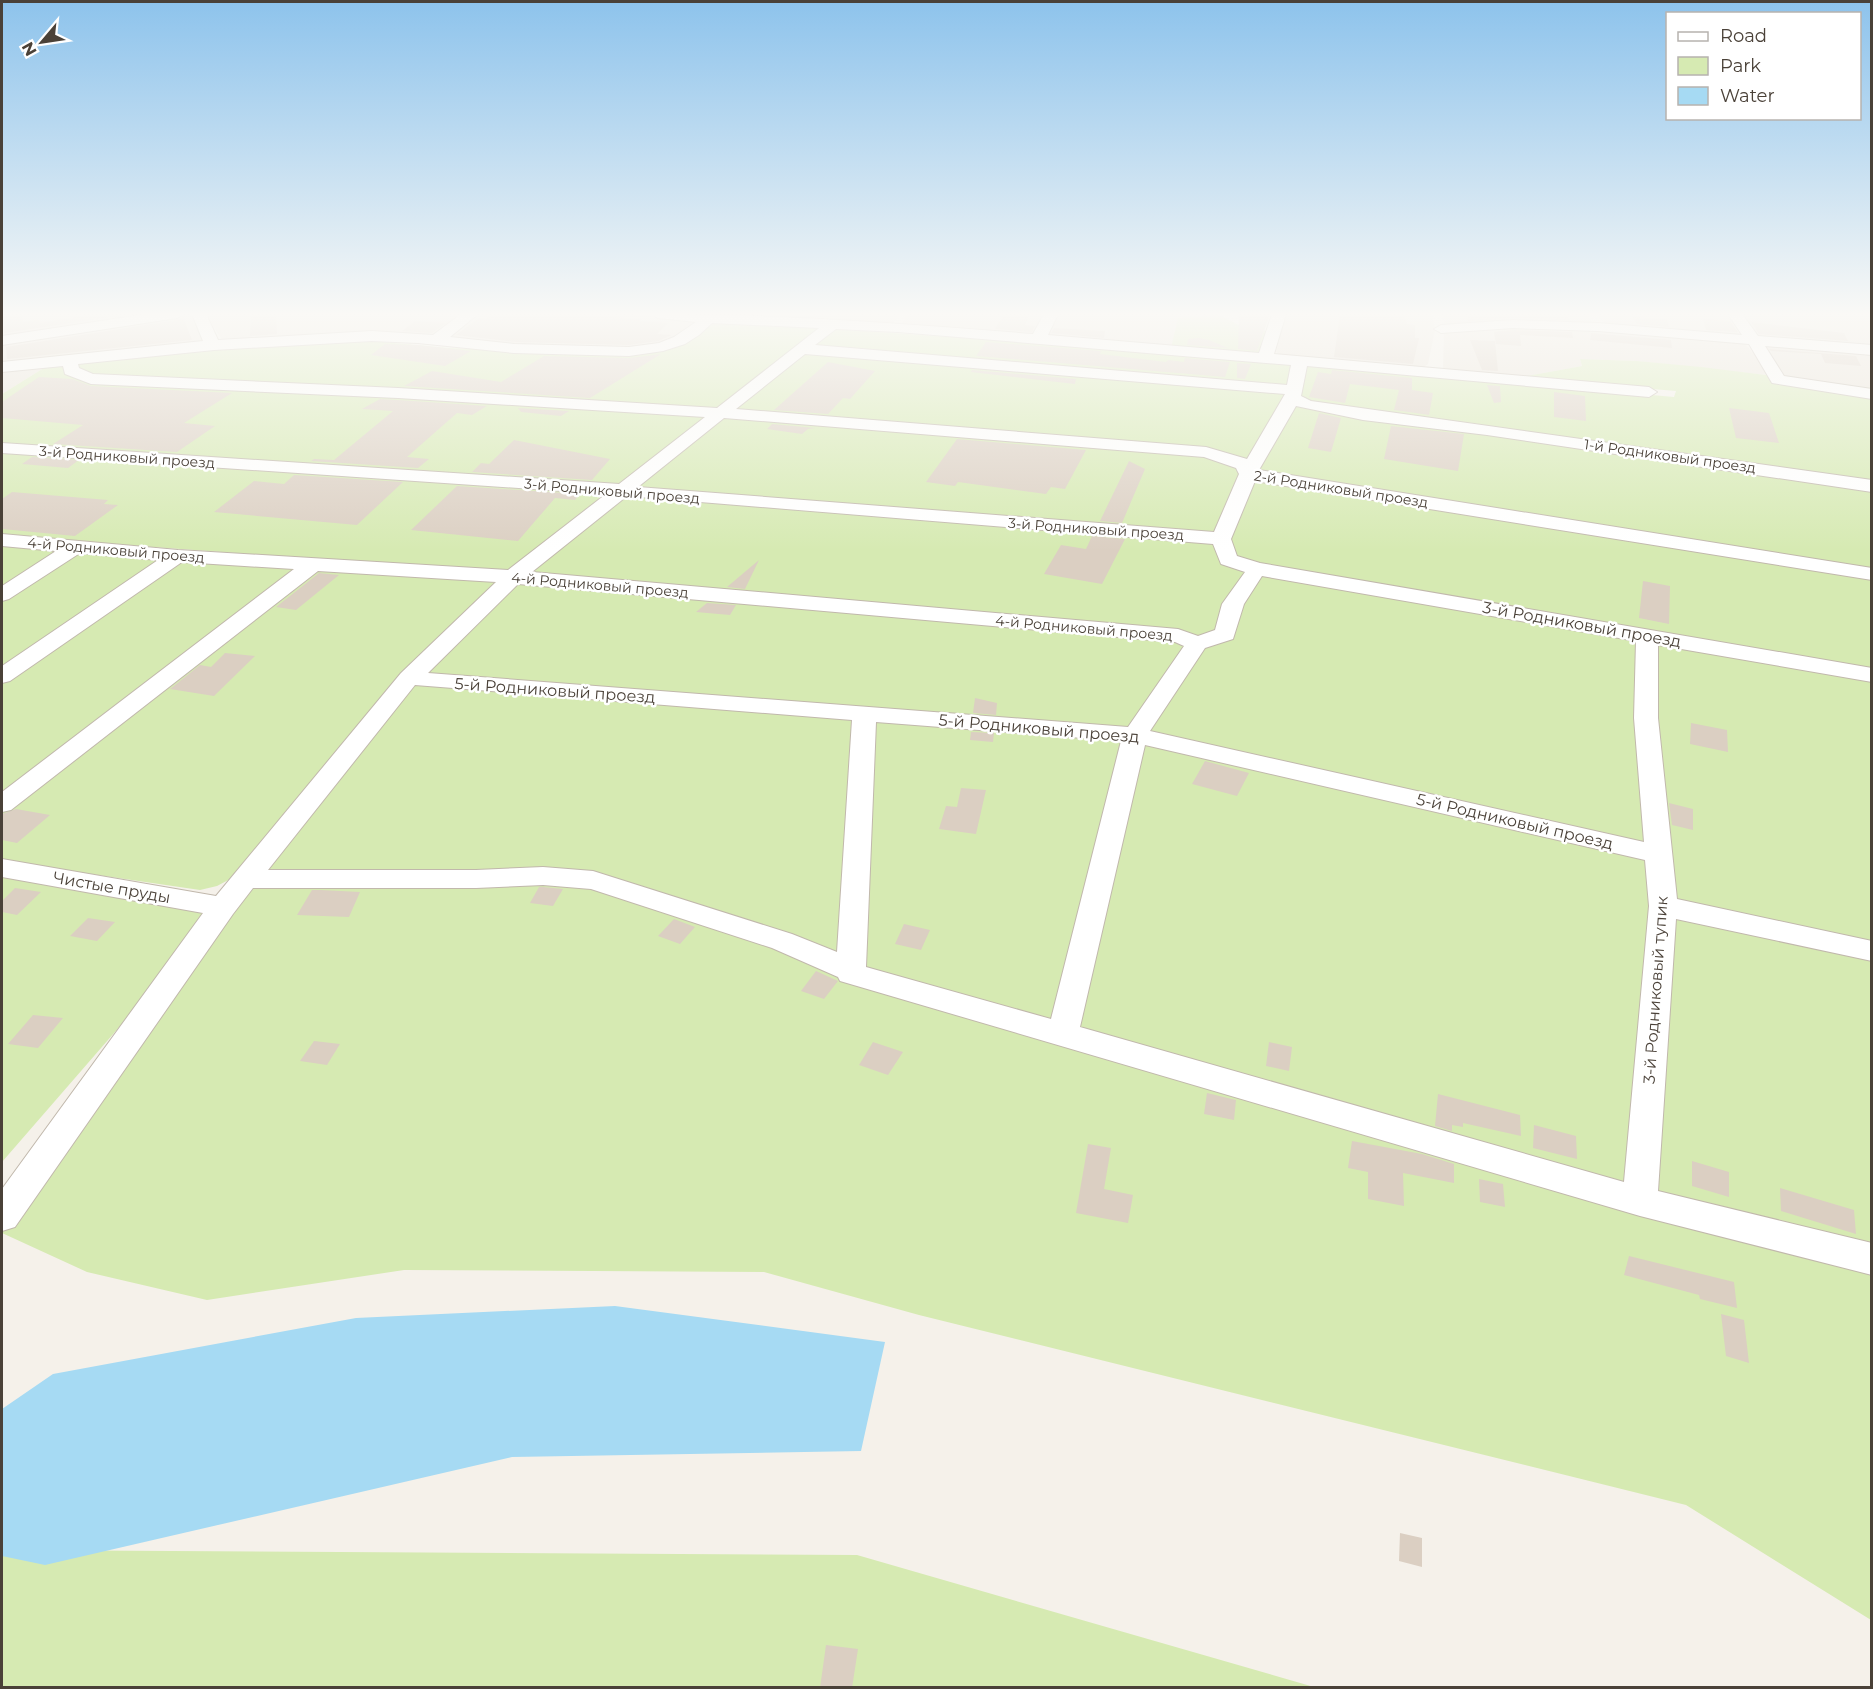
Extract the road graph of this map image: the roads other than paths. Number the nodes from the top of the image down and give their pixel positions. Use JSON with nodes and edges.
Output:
{"nodes":[{"id":1,"x":383,"y":393,"type":"edge"},
{"id":2,"x":747,"y":393,"type":"edge"},
{"id":3,"x":1279,"y":393,"type":"edge"},
{"id":4,"x":1292,"y":394,"type":"junction"},
{"id":5,"x":723,"y":412,"type":"junction"},
{"id":6,"x":2,"y":448,"type":"edge"},
{"id":7,"x":1248,"y":474,"type":"junction"},
{"id":8,"x":1872,"y":486,"type":"edge"},
{"id":9,"x":624,"y":490,"type":"junction"},
{"id":10,"x":1221,"y":538,"type":"junction"},
{"id":11,"x":2,"y":540,"type":"edge"},
{"id":12,"x":77,"y":546,"type":"junction"},
{"id":13,"x":178,"y":556,"type":"junction"},
{"id":14,"x":314,"y":564,"type":"junction"},
{"id":15,"x":1257,"y":569,"type":"junction"},
{"id":16,"x":1872,"y":574,"type":"edge"},
{"id":17,"x":513,"y":578,"type":"junction"},
{"id":18,"x":2,"y":595,"type":"edge"},
{"id":19,"x":1647,"y":635,"type":"junction"},
{"id":20,"x":1197,"y":643,"type":"junction"},
{"id":21,"x":1872,"y":675,"type":"edge"},
{"id":22,"x":2,"y":676,"type":"edge"},
{"id":23,"x":409,"y":678,"type":"junction"},
{"id":24,"x":864,"y":714,"type":"junction"},
{"id":25,"x":1135,"y":735,"type":"junction"},
{"id":26,"x":2,"y":804,"type":"edge"},
{"id":27,"x":1658,"y":854,"type":"junction"},
{"id":28,"x":2,"y":868,"type":"edge"},
{"id":29,"x":246,"y":879,"type":"junction"},
{"id":30,"x":1663,"y":906,"type":"junction"},
{"id":31,"x":223,"y":907,"type":"junction"},
{"id":32,"x":1872,"y":951,"type":"edge"},
{"id":33,"x":851,"y":970,"type":"junction"},
{"id":34,"x":1063,"y":1034,"type":"junction"},
{"id":35,"x":1640,"y":1201,"type":"junction"},
{"id":36,"x":2,"y":1216,"type":"edge"},
{"id":37,"x":1872,"y":1259,"type":"edge"}],
"edges":[{"from":1,"to":5,"type":"street","name":"2-й Родниковый проезд"},
{"from":2,"to":5,"type":"street"},
{"from":3,"to":4,"type":"street","name":"1-й Родниковый проезд"},
{"from":4,"to":7,"type":"street"},
{"from":4,"to":8,"type":"street","name":"1-й Родниковый проезд"},
{"from":5,"to":7,"type":"street","name":"2-й Родниковый проезд"},
{"from":5,"to":9,"type":"street"},
{"from":6,"to":9,"type":"street","name":"3-й Родниковый проезд"},
{"from":7,"to":10,"type":"street"},
{"from":7,"to":16,"type":"street","name":"2-й Родниковый проезд"},
{"from":9,"to":10,"type":"street","name":"3-й Родниковый проезд"},
{"from":9,"to":17,"type":"street"},
{"from":10,"to":15,"type":"street","name":"3-й Родниковый проезд"},
{"from":11,"to":12,"type":"street","name":"4-й Родниковый проезд"},
{"from":12,"to":13,"type":"street","name":"4-й Родниковый проезд"},
{"from":12,"to":18,"type":"street"},
{"from":13,"to":14,"type":"street","name":"4-й Родниковый проезд"},
{"from":13,"to":22,"type":"street"},
{"from":14,"to":17,"type":"street","name":"4-й Родниковый проезд"},
{"from":14,"to":26,"type":"street"},
{"from":15,"to":19,"type":"street","name":"3-й Родниковый проезд"},
{"from":15,"to":20,"type":"street"},
{"from":17,"to":20,"type":"street","name":"4-й Родниковый проезд"},
{"from":17,"to":23,"type":"street"},
{"from":19,"to":21,"type":"street","name":"3-й Родниковый проезд"},
{"from":19,"to":27,"type":"street","name":"3-й Родниковый тупик"},
{"from":20,"to":25,"type":"street"},
{"from":23,"to":24,"type":"street","name":"5-й Родниковый проезд"},
{"from":23,"to":29,"type":"street"},
{"from":24,"to":25,"type":"street","name":"5-й Родниковый проезд"},
{"from":24,"to":33,"type":"street"},
{"from":25,"to":27,"type":"street","name":"5-й Родниковый проезд"},
{"from":25,"to":34,"type":"street"},
{"from":27,"to":30,"type":"street","name":"3-й Родниковый тупик"},
{"from":28,"to":31,"type":"street","name":"Чистые пруды"},
{"from":29,"to":31,"type":"street"},
{"from":29,"to":33,"type":"street"},
{"from":30,"to":32,"type":"street"},
{"from":30,"to":35,"type":"street","name":"3-й Родниковый тупик"},
{"from":31,"to":36,"type":"street"},
{"from":33,"to":34,"type":"street"},
{"from":34,"to":35,"type":"street"},
{"from":35,"to":37,"type":"street"}]}
